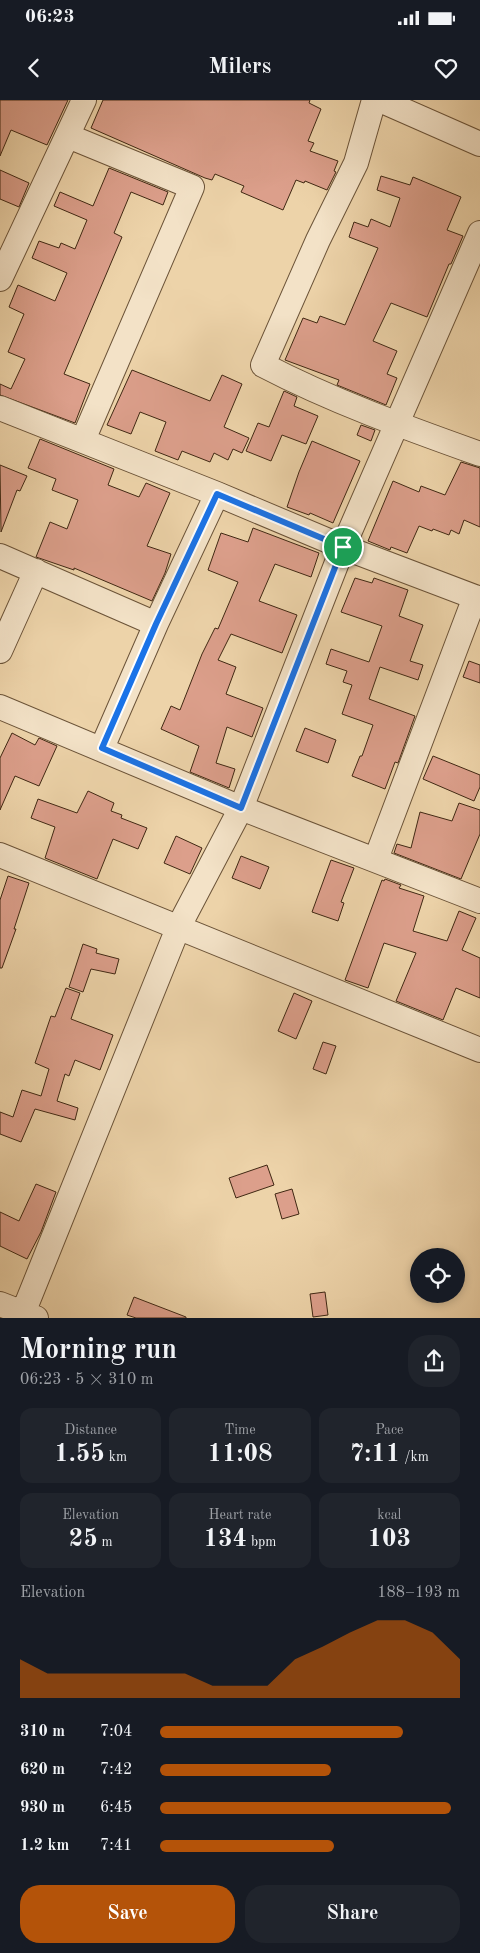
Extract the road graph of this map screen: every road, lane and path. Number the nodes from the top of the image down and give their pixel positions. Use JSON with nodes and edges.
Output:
{"nodes":[{"id":1,"x":84,"y":100,"type":"edge"},
{"id":2,"x":374,"y":100,"type":"edge"},
{"id":3,"x":380,"y":100,"type":"edge"},
{"id":4,"x":68,"y":136,"type":"junction"},
{"id":5,"x":480,"y":144,"type":"edge"},
{"id":6,"x":480,"y":233,"type":"edge"},
{"id":7,"x":3,"y":266,"type":"edge"},
{"id":8,"x":0,"y":408,"type":"edge"},
{"id":9,"x":397,"y":424,"type":"junction"},
{"id":10,"x":83,"y":440,"type":"junction"},
{"id":11,"x":480,"y":454,"type":"edge"},
{"id":12,"x":217,"y":494,"type":"junction"},
{"id":13,"x":343,"y":547,"type":"junction"},
{"id":14,"x":0,"y":556,"type":"edge"},
{"id":15,"x":36,"y":571,"type":"junction"},
{"id":16,"x":477,"y":598,"type":"edge"},
{"id":17,"x":156,"y":624,"type":"junction"},
{"id":18,"x":0,"y":651,"type":"edge"},
{"id":19,"x":0,"y":707,"type":"edge"},
{"id":20,"x":102,"y":748,"type":"junction"},
{"id":21,"x":241,"y":808,"type":"junction"},
{"id":22,"x":0,"y":855,"type":"edge"},
{"id":23,"x":376,"y":859,"type":"junction"},
{"id":24,"x":480,"y":900,"type":"edge"},
{"id":25,"x":178,"y":928,"type":"junction"},
{"id":26,"x":480,"y":1050,"type":"edge"},
{"id":27,"x":0,"y":1304,"type":"edge"},
{"id":28,"x":27,"y":1316,"type":"edge"}],
"edges":[{"from":1,"to":4,"type":"street"},
{"from":2,"to":9,"type":"street"},
{"from":3,"to":5,"type":"street"},
{"from":4,"to":7,"type":"street"},
{"from":4,"to":10,"type":"street"},
{"from":6,"to":9,"type":"street"},
{"from":8,"to":10,"type":"street"},
{"from":9,"to":11,"type":"street"},
{"from":9,"to":13,"type":"street"},
{"from":10,"to":12,"type":"street"},
{"from":12,"to":13,"type":"street"},
{"from":12,"to":17,"type":"street"},
{"from":13,"to":16,"type":"street"},
{"from":13,"to":21,"type":"street"},
{"from":14,"to":15,"type":"street"},
{"from":15,"to":17,"type":"street"},
{"from":15,"to":18,"type":"street"},
{"from":16,"to":23,"type":"street"},
{"from":17,"to":20,"type":"street"},
{"from":19,"to":20,"type":"street"},
{"from":20,"to":21,"type":"street"},
{"from":21,"to":23,"type":"street"},
{"from":21,"to":25,"type":"street"},
{"from":22,"to":25,"type":"street"},
{"from":23,"to":24,"type":"street"},
{"from":25,"to":26,"type":"street"},
{"from":25,"to":28,"type":"street"},
{"from":27,"to":28,"type":"street"}]}
